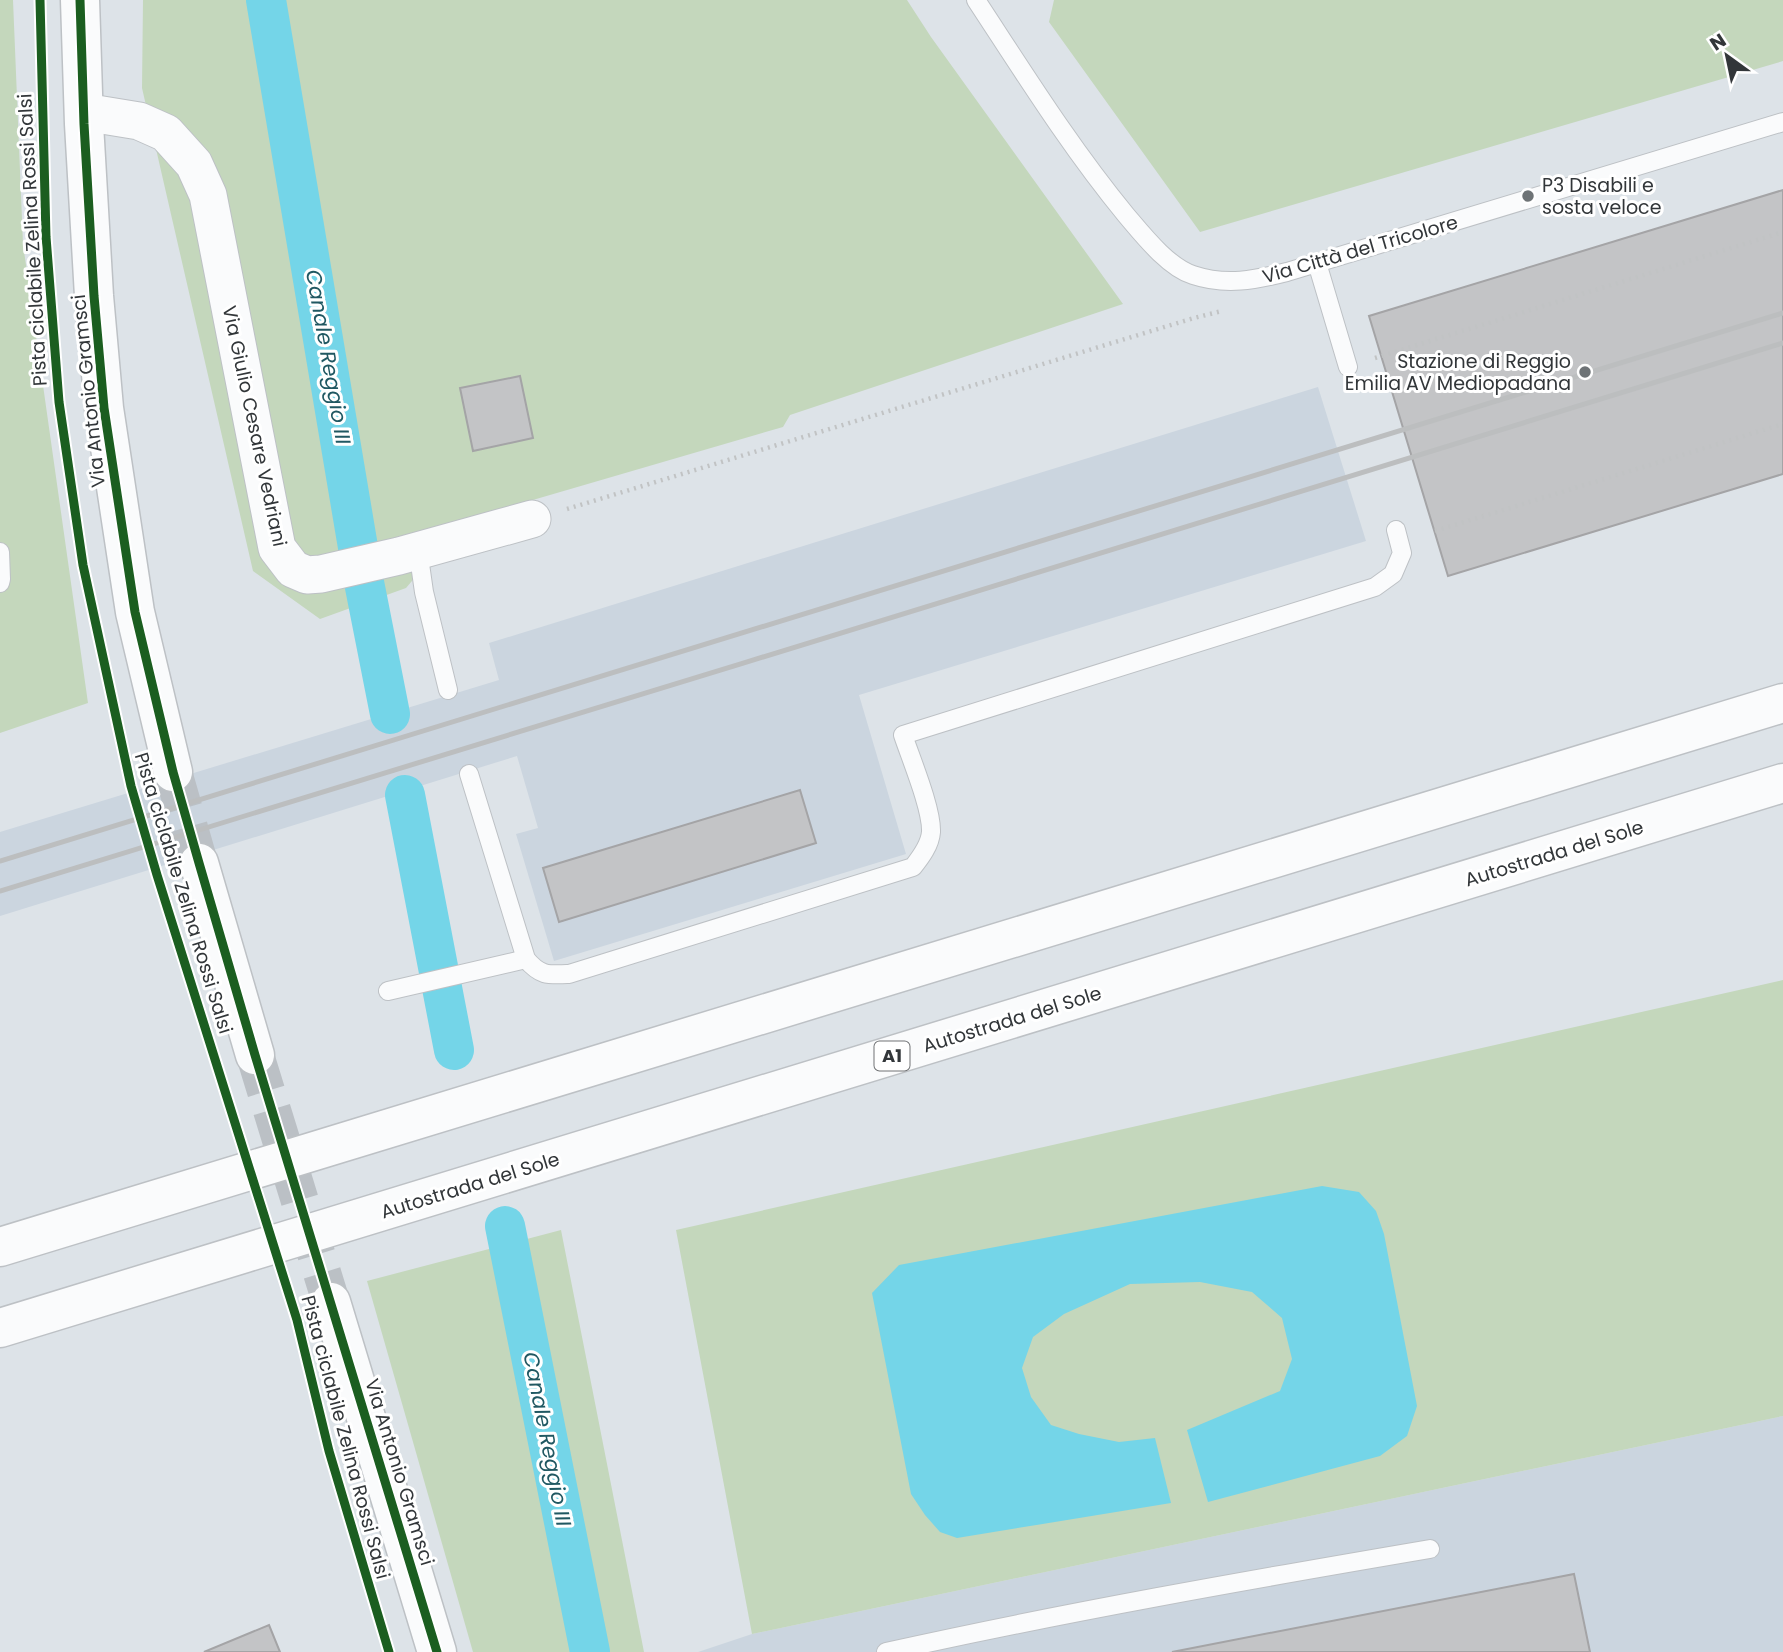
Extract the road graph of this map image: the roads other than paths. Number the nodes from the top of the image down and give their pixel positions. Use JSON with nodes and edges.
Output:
{"nodes":[{"id":1,"x":80,"y":0,"type":"edge"},
{"id":2,"x":976,"y":0,"type":"edge"},
{"id":3,"x":83,"y":112,"type":"junction"},
{"id":4,"x":1783,"y":122,"type":"edge"},
{"id":5,"x":1317,"y":263,"type":"junction"},
{"id":6,"x":1348,"y":367,"type":"dead end"},
{"id":7,"x":533,"y":519,"type":"road end"},
{"id":8,"x":1396,"y":530,"type":"dead end"},
{"id":9,"x":0,"y":552,"type":"edge"},
{"id":10,"x":408,"y":553,"type":"junction"},
{"id":11,"x":0,"y":583,"type":"edge"},
{"id":12,"x":448,"y":690,"type":"dead end"},
{"id":13,"x":1783,"y":703,"type":"edge"},
{"id":14,"x":173,"y":772,"type":"tunnel mouth"},
{"id":15,"x":469,"y":774,"type":"dead end"},
{"id":16,"x":1783,"y":783,"type":"edge"},
{"id":17,"x":199,"y":863,"type":"tunnel mouth"},
{"id":18,"x":526,"y":959,"type":"junction"},
{"id":19,"x":388,"y":991,"type":"dead end"},
{"id":20,"x":255,"y":1055,"type":"tunnel mouth"},
{"id":21,"x":0,"y":1247,"type":"edge"},
{"id":22,"x":331,"y":1302,"type":"tunnel mouth"},
{"id":23,"x":0,"y":1328,"type":"edge"},
{"id":24,"x":1430,"y":1549,"type":"dead end"},
{"id":25,"x":437,"y":1652,"type":"edge"},
{"id":26,"x":886,"y":1652,"type":"edge"}],
"edges":[{"from":1,"to":3,"type":"main road","name":"Via Antonio Gramsci"},
{"from":2,"to":5,"type":"lane","name":"Via Città del Tricolore"},
{"from":3,"to":10,"type":"street","name":"Via Giulio Cesare Vedriani"},
{"from":3,"to":14,"type":"main road","name":"Via Antonio Gramsci"},
{"from":4,"to":5,"type":"lane","name":"Via Città del Tricolore"},
{"from":5,"to":6,"type":"lane"},
{"from":7,"to":10,"type":"street","name":"Via Giulio Cesare Vedriani"},
{"from":8,"to":18,"type":"lane"},
{"from":9,"to":11,"type":"lane"},
{"from":10,"to":12,"type":"lane"},
{"from":13,"to":21,"type":"main road"},
{"from":15,"to":18,"type":"lane"},
{"from":16,"to":23,"type":"main road","name":"Autostrada del Sole","number":"A1"},
{"from":17,"to":20,"type":"main road"},
{"from":18,"to":19,"type":"lane"},
{"from":22,"to":25,"type":"main road","name":"Via Antonio Gramsci"},
{"from":24,"to":26,"type":"lane"}]}
